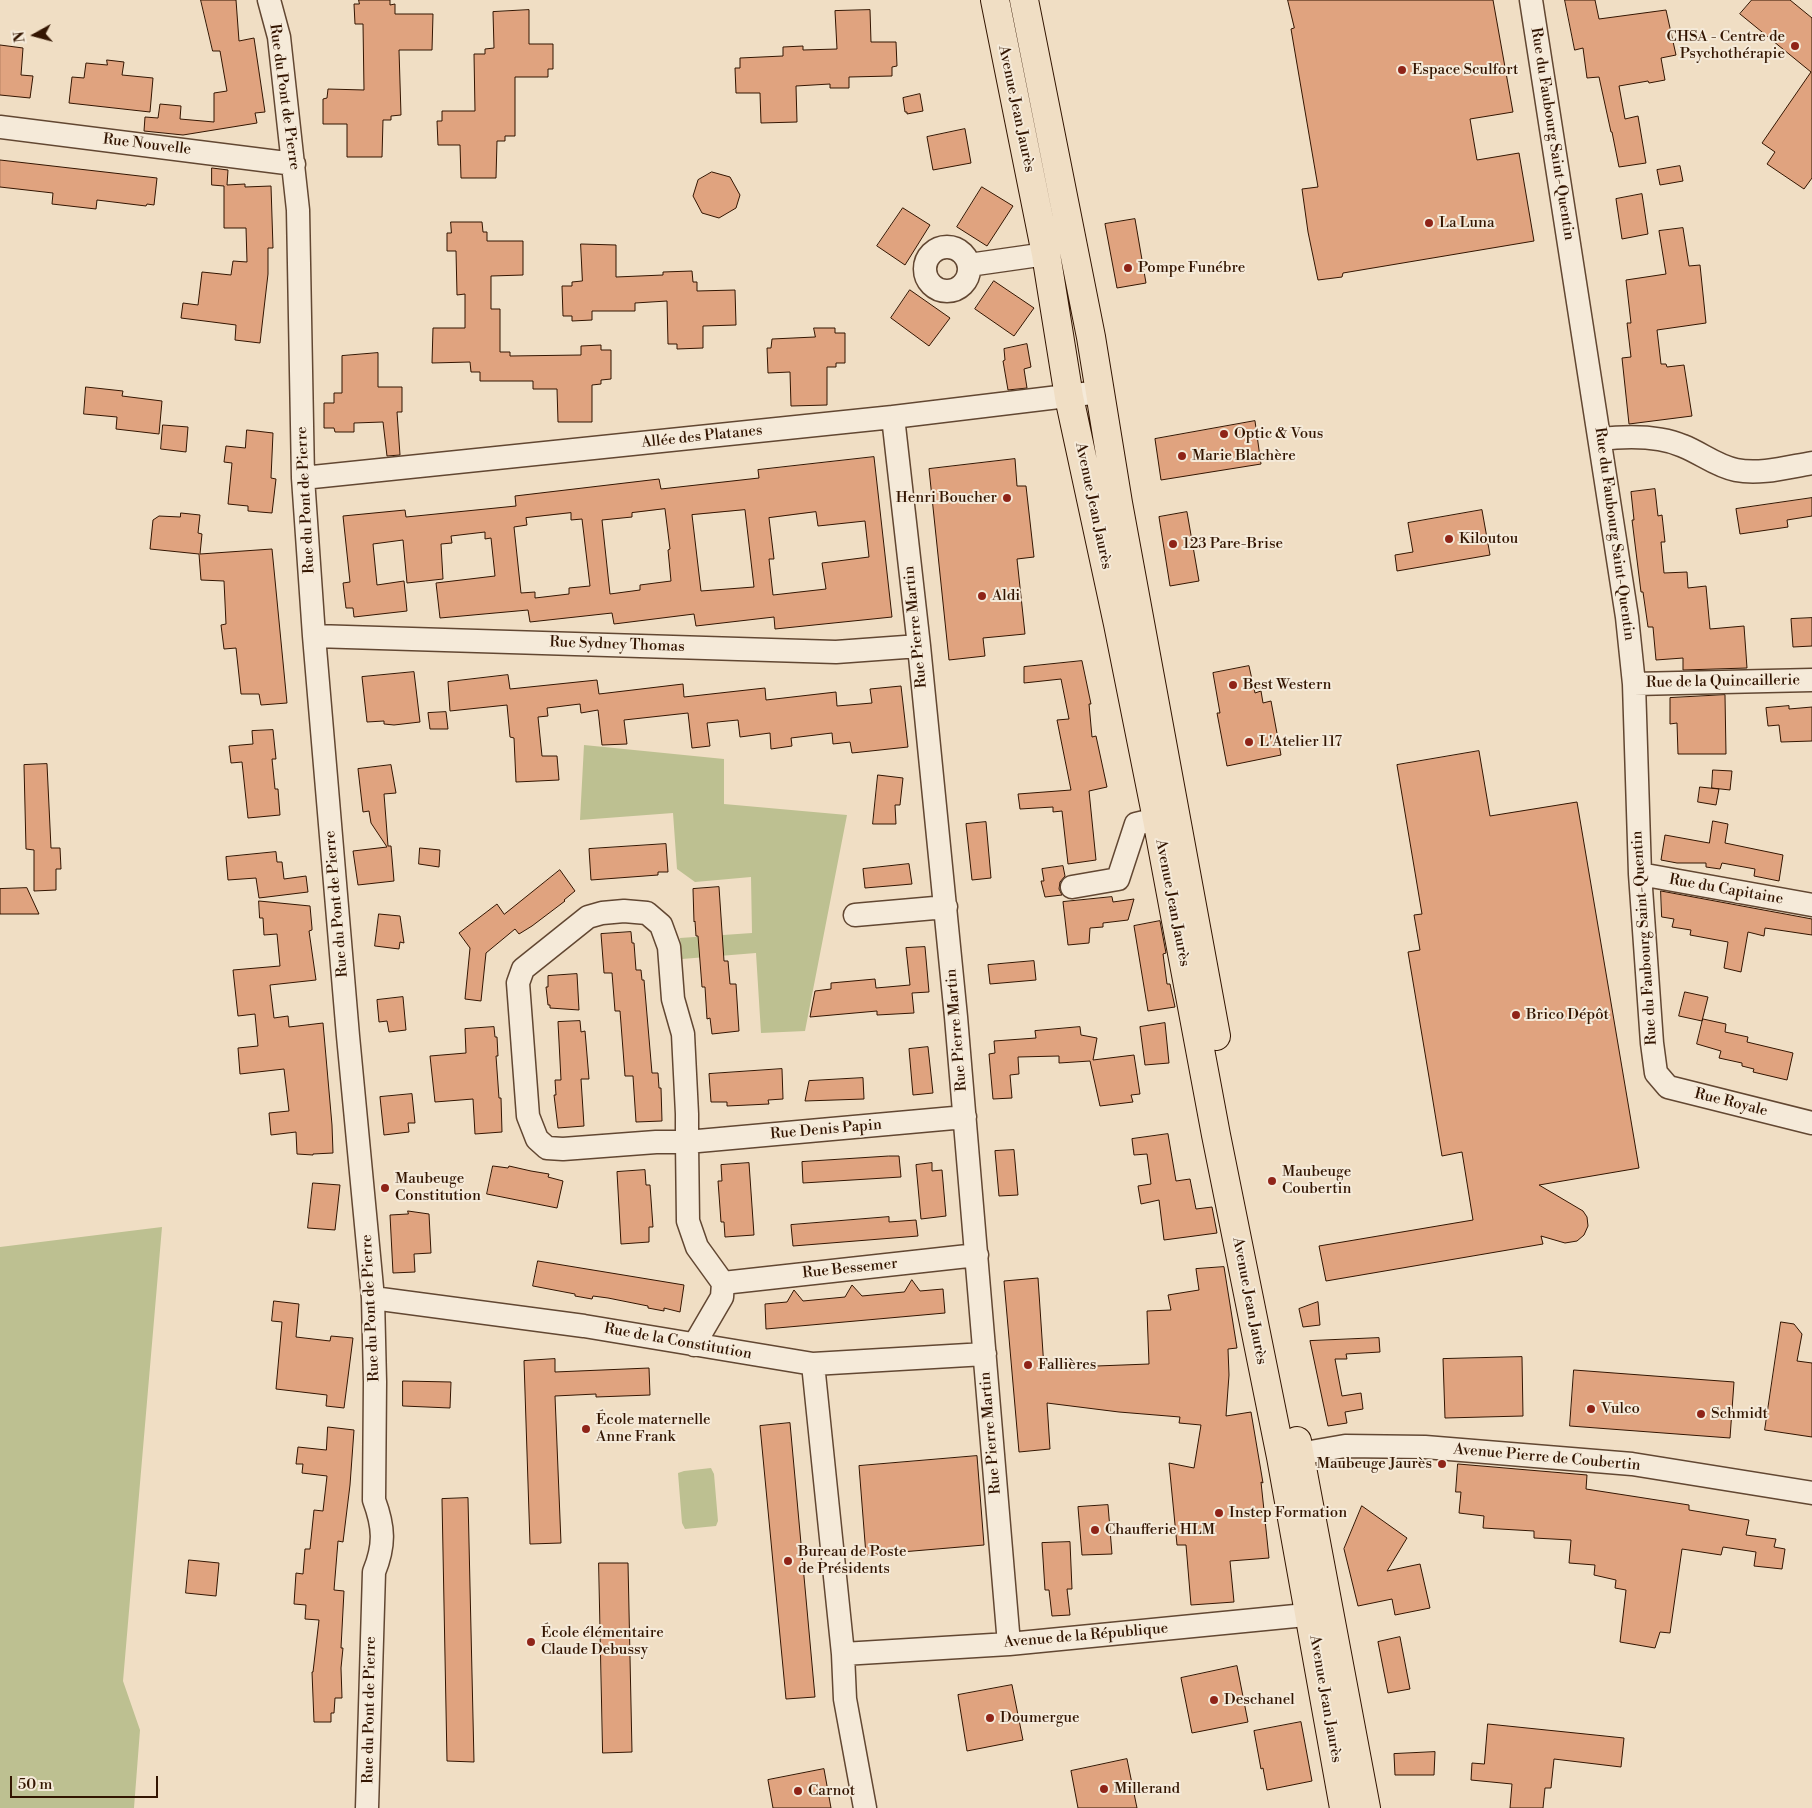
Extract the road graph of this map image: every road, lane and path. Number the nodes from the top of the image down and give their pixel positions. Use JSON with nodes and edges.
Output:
{"nodes":[{"id":1,"x":269,"y":0,"type":"edge"},
{"id":2,"x":995,"y":0,"type":"edge"},
{"id":3,"x":1024,"y":0,"type":"edge"},
{"id":4,"x":1531,"y":0,"type":"edge"},
{"id":5,"x":0,"y":127,"type":"edge"},
{"id":6,"x":294,"y":164,"type":"junction"},
{"id":7,"x":1046,"y":254,"type":"junction"},
{"id":8,"x":969,"y":265,"type":"dead end"},
{"id":9,"x":1100,"y":392,"type":"junction"},
{"id":10,"x":1070,"y":397,"type":"junction"},
{"id":11,"x":893,"y":417,"type":"junction"},
{"id":12,"x":1600,"y":439,"type":"junction"},
{"id":13,"x":1812,"y":463,"type":"edge"},
{"id":14,"x":303,"y":478,"type":"junction"},
{"id":15,"x":314,"y":636,"type":"junction"},
{"id":16,"x":918,"y":646,"type":"junction"},
{"id":17,"x":1812,"y":680,"type":"edge"},
{"id":18,"x":1634,"y":684,"type":"junction"},
{"id":19,"x":1156,"y":819,"type":"junction"},
{"id":20,"x":1640,"y":874,"type":"junction"},
{"id":21,"x":1072,"y":887,"type":"dead end"},
{"id":22,"x":1812,"y":904,"type":"edge"},
{"id":23,"x":946,"y":907,"type":"junction"},
{"id":24,"x":855,"y":915,"type":"dead end"},
{"id":25,"x":1656,"y":1073,"type":"joint"},
{"id":26,"x":965,"y":1117,"type":"junction"},
{"id":27,"x":1812,"y":1123,"type":"edge"},
{"id":28,"x":687,"y":1142,"type":"junction"},
{"id":29,"x":977,"y":1255,"type":"junction"},
{"id":30,"x":723,"y":1283,"type":"junction"},
{"id":31,"x":373,"y":1298,"type":"junction"},
{"id":32,"x":694,"y":1345,"type":"junction"},
{"id":33,"x":985,"y":1354,"type":"junction"},
{"id":34,"x":812,"y":1364,"type":"junction"},
{"id":35,"x":1290,"y":1456,"type":"junction"},
{"id":36,"x":1812,"y":1493,"type":"edge"},
{"id":37,"x":1320,"y":1614,"type":"junction"},
{"id":38,"x":1009,"y":1644,"type":"junction"},
{"id":39,"x":843,"y":1654,"type":"junction"},
{"id":40,"x":367,"y":1808,"type":"edge"},
{"id":41,"x":865,"y":1808,"type":"edge"},
{"id":42,"x":1344,"y":1808,"type":"edge"},
{"id":43,"x":1366,"y":1808,"type":"edge"}],
"edges":[{"from":1,"to":6,"type":"street","name":"Rue du Pont de Pierre"},
{"from":2,"to":7,"type":"main road","name":"Avenue Jean Jaurès"},
{"from":3,"to":9,"type":"main road","name":"Avenue Jean Jaurès"},
{"from":4,"to":12,"type":"street","name":"Rue du Faubourg Saint-Quentin"},
{"from":5,"to":6,"type":"street","name":"Rue Nouvelle"},
{"from":6,"to":14,"type":"street","name":"Rue du Pont de Pierre"},
{"from":7,"to":8,"type":"street"},
{"from":7,"to":10,"type":"main road","name":"Avenue Jean Jaurès"},
{"from":9,"to":10,"type":"street","name":"Allée des Platanes"},
{"from":9,"to":35,"type":"main road","name":"Avenue Jean Jaurès"},
{"from":10,"to":11,"type":"street","name":"Allée des Platanes"},
{"from":10,"to":19,"type":"main road","name":"Avenue Jean Jaurès"},
{"from":11,"to":14,"type":"street","name":"Allée des Platanes"},
{"from":11,"to":16,"type":"street","name":"Rue Pierre Martin"},
{"from":12,"to":13,"type":"street"},
{"from":12,"to":18,"type":"street","name":"Rue du Faubourg Saint-Quentin"},
{"from":14,"to":15,"type":"street","name":"Rue du Pont de Pierre"},
{"from":15,"to":16,"type":"street","name":"Rue Sydney Thomas"},
{"from":15,"to":31,"type":"street","name":"Rue du Pont de Pierre"},
{"from":16,"to":23,"type":"street","name":"Rue Pierre Martin"},
{"from":17,"to":18,"type":"street","name":"Rue de la Quincaillerie"},
{"from":18,"to":20,"type":"street","name":"Rue du Faubourg Saint-Quentin"},
{"from":19,"to":21,"type":"street"},
{"from":19,"to":35,"type":"main road","name":"Avenue Jean Jaurès"},
{"from":20,"to":22,"type":"street","name":"Rue du Capitaine"},
{"from":20,"to":25,"type":"street","name":"Rue du Faubourg Saint-Quentin"},
{"from":23,"to":24,"type":"street"},
{"from":23,"to":26,"type":"street","name":"Rue Pierre Martin"},
{"from":25,"to":27,"type":"street","name":"Rue Royale"},
{"from":26,"to":28,"type":"street","name":"Rue Denis Papin"},
{"from":26,"to":29,"type":"street","name":"Rue Pierre Martin"},
{"from":28,"to":28,"type":"street"},
{"from":28,"to":30,"type":"street"},
{"from":29,"to":30,"type":"street","name":"Rue Bessemer"},
{"from":29,"to":33,"type":"street","name":"Rue Pierre Martin"},
{"from":30,"to":32,"type":"street"},
{"from":31,"to":32,"type":"street","name":"Rue de la Constitution"},
{"from":31,"to":40,"type":"street","name":"Rue du Pont de Pierre"},
{"from":32,"to":34,"type":"street","name":"Rue de la Constitution"},
{"from":33,"to":34,"type":"street","name":"Rue de la Constitution"},
{"from":33,"to":38,"type":"street","name":"Rue Pierre Martin"},
{"from":34,"to":39,"type":"street"},
{"from":35,"to":36,"type":"street","name":"Avenue Pierre de Coubertin"},
{"from":35,"to":37,"type":"main road","name":"Avenue Jean Jaurès"},
{"from":37,"to":38,"type":"street","name":"Avenue de la République"},
{"from":37,"to":42,"type":"main road","name":"Avenue Jean Jaurès"},
{"from":37,"to":43,"type":"main road","name":"Avenue Jean Jaurès"},
{"from":38,"to":39,"type":"street","name":"Avenue de la République"},
{"from":39,"to":41,"type":"street"}]}
